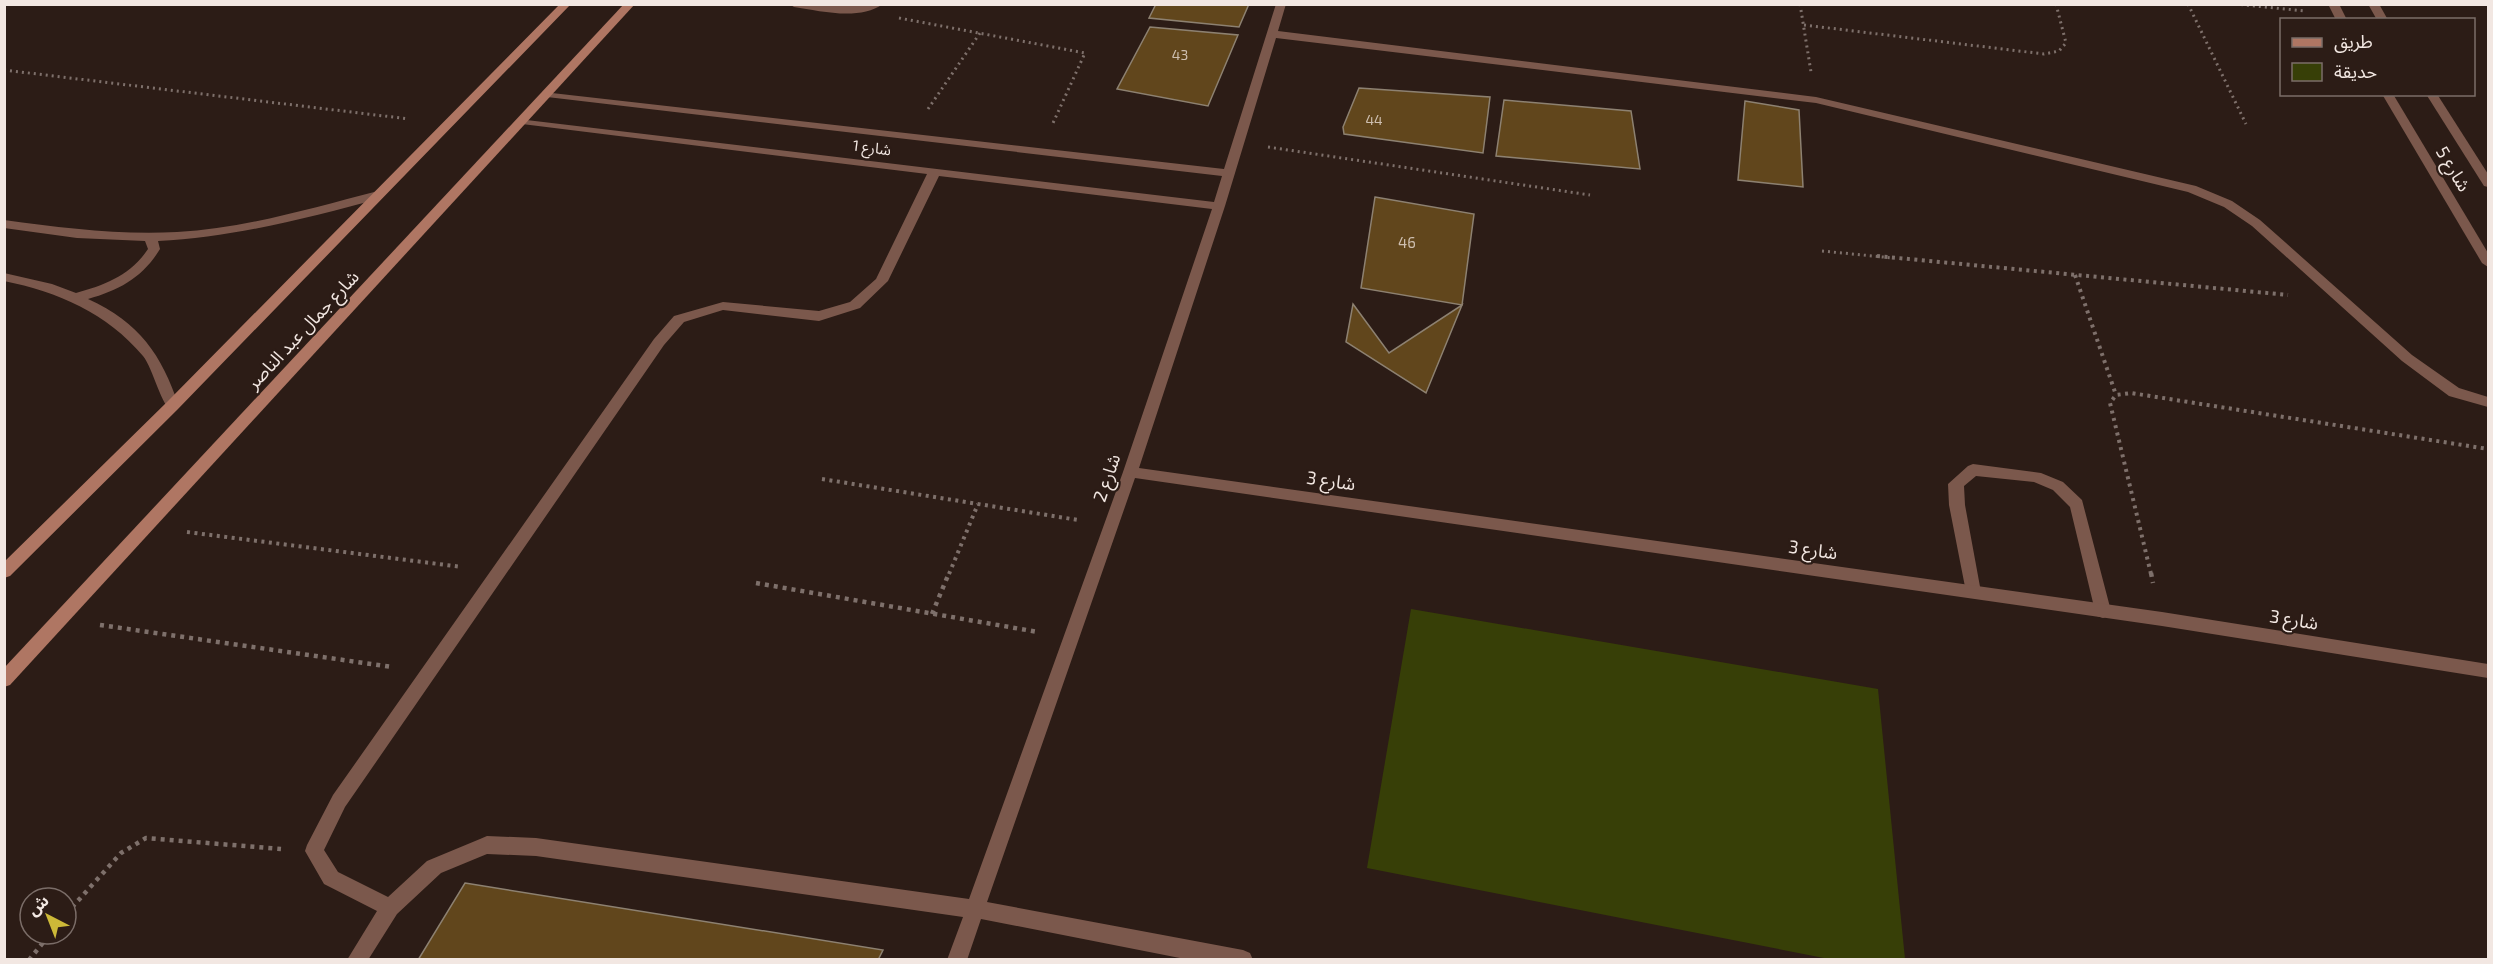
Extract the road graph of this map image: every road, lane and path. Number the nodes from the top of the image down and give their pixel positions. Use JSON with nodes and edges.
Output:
{"nodes":[{"id":1,"x":566,"y":4,"type":"edge"},
{"id":2,"x":630,"y":4,"type":"edge"},
{"id":3,"x":794,"y":4,"type":"edge"},
{"id":4,"x":878,"y":4,"type":"edge"},
{"id":5,"x":1281,"y":4,"type":"edge"},
{"id":6,"x":1800,"y":4,"type":"edge"},
{"id":7,"x":2056,"y":4,"type":"edge"},
{"id":8,"x":2188,"y":4,"type":"edge"},
{"id":9,"x":2235,"y":4,"type":"edge"},
{"id":10,"x":2332,"y":4,"type":"edge"},
{"id":11,"x":2373,"y":4,"type":"edge"},
{"id":12,"x":854,"y":10,"type":"junction"},
{"id":13,"x":2340,"y":17,"type":"edge"},
{"id":14,"x":2382,"y":18,"type":"edge"},
{"id":15,"x":1804,"y":25,"type":"junction"},
{"id":16,"x":980,"y":33,"type":"junction"},
{"id":17,"x":1272,"y":34,"type":"junction"},
{"id":18,"x":4,"y":70,"type":"edge"},
{"id":19,"x":547,"y":94,"type":"junction"},
{"id":20,"x":2388,"y":96,"type":"edge"},
{"id":21,"x":2432,"y":96,"type":"edge"},
{"id":22,"x":1816,"y":100,"type":"junction"},
{"id":23,"x":522,"y":121,"type":"junction"},
{"id":24,"x":448,"y":124,"type":"junction"},
{"id":25,"x":2246,"y":124,"type":"dead end"},
{"id":26,"x":909,"y":136,"type":"junction"},
{"id":27,"x":1238,"y":143,"type":"junction"},
{"id":28,"x":1041,"y":151,"type":"junction"},
{"id":29,"x":935,"y":171,"type":"junction"},
{"id":30,"x":1229,"y":173,"type":"junction"},
{"id":31,"x":2488,"y":183,"type":"edge"},
{"id":32,"x":378,"y":195,"type":"junction"},
{"id":33,"x":1590,"y":195,"type":"dead end"},
{"id":34,"x":1219,"y":206,"type":"junction"},
{"id":35,"x":4,"y":224,"type":"edge"},
{"id":36,"x":150,"y":237,"type":"junction"},
{"id":37,"x":1822,"y":251,"type":"dead end"},
{"id":38,"x":2488,"y":263,"type":"edge"},
{"id":39,"x":2075,"y":275,"type":"junction"},
{"id":40,"x":4,"y":277,"type":"edge"},
{"id":41,"x":78,"y":297,"type":"junction"},
{"id":42,"x":2343,"y":300,"type":"junction"},
{"id":43,"x":2116,"y":396,"type":"junction"},
{"id":44,"x":2488,"y":402,"type":"edge"},
{"id":45,"x":172,"y":406,"type":"junction"},
{"id":46,"x":2488,"y":449,"type":"edge"},
{"id":47,"x":1130,"y":472,"type":"junction"},
{"id":48,"x":822,"y":479,"type":"dead end"},
{"id":49,"x":978,"y":504,"type":"junction"},
{"id":50,"x":1112,"y":525,"type":"junction"},
{"id":51,"x":145,"y":527,"type":"junction"},
{"id":52,"x":4,"y":572,"type":"edge"},
{"id":53,"x":499,"y":572,"type":"junction"},
{"id":54,"x":756,"y":583,"type":"dead end"},
{"id":55,"x":1973,"y":592,"type":"junction"},
{"id":56,"x":2103,"y":611,"type":"junction"},
{"id":57,"x":932,"y":614,"type":"junction"},
{"id":58,"x":61,"y":619,"type":"junction"},
{"id":59,"x":2162,"y":619,"type":"junction"},
{"id":60,"x":1071,"y":638,"type":"junction"},
{"id":61,"x":2488,"y":671,"type":"edge"},
{"id":62,"x":428,"y":673,"type":"junction"},
{"id":63,"x":4,"y":680,"type":"edge"},
{"id":64,"x":314,"y":851,"type":"junction"},
{"id":65,"x":78,"y":901,"type":"edge"},
{"id":66,"x":390,"y":908,"type":"junction"},
{"id":67,"x":974,"y":909,"type":"junction"},
{"id":68,"x":40,"y":946,"type":"edge"},
{"id":69,"x":29,"y":960,"type":"edge"},
{"id":70,"x":357,"y":960,"type":"edge"},
{"id":71,"x":957,"y":960,"type":"edge"},
{"id":72,"x":1243,"y":960,"type":"edge"}],
"edges":[{"from":1,"to":24,"type":"main road"},
{"from":2,"to":19,"type":"main road","name":"شارع جمال عبد الناصر"},
{"from":3,"to":12,"type":"street"},
{"from":4,"to":12,"type":"street"},
{"from":5,"to":17,"type":"street","name":"شارع 2"},
{"from":6,"to":15,"type":"path"},
{"from":7,"to":15,"type":"path"},
{"from":8,"to":25,"type":"path"},
{"from":9,"to":13,"type":"path"},
{"from":10,"to":13,"type":"street"},
{"from":11,"to":14,"type":"street"},
{"from":12,"to":16,"type":"path"},
{"from":15,"to":22,"type":"path"},
{"from":16,"to":26,"type":"path"},
{"from":16,"to":28,"type":"path"},
{"from":17,"to":22,"type":"street"},
{"from":17,"to":27,"type":"street","name":"شارع 2"},
{"from":18,"to":24,"type":"path"},
{"from":19,"to":23,"type":"main road","name":"شارع جمال عبد الناصر"},
{"from":19,"to":26,"type":"street","name":"شارع 1"},
{"from":20,"to":38,"type":"street","name":"شارع 5"},
{"from":21,"to":31,"type":"street","name":"شارع 5"},
{"from":22,"to":42,"type":"street"},
{"from":23,"to":29,"type":"street","name":"شارع 1"},
{"from":23,"to":51,"type":"main road","name":"شارع جمال عبد الناصر"},
{"from":24,"to":32,"type":"main road"},
{"from":26,"to":28,"type":"street","name":"شارع 1"},
{"from":27,"to":30,"type":"street","name":"شارع 2"},
{"from":27,"to":33,"type":"path"},
{"from":28,"to":30,"type":"street","name":"شارع 1"},
{"from":29,"to":34,"type":"street","name":"شارع 1"},
{"from":29,"to":53,"type":"street"},
{"from":30,"to":34,"type":"street","name":"شارع 2"},
{"from":32,"to":36,"type":"street"},
{"from":32,"to":45,"type":"main road"},
{"from":34,"to":47,"type":"street","name":"شارع 2"},
{"from":35,"to":36,"type":"street"},
{"from":36,"to":41,"type":"street"},
{"from":37,"to":39,"type":"path"},
{"from":39,"to":42,"type":"path"},
{"from":39,"to":43,"type":"path"},
{"from":40,"to":41,"type":"street"},
{"from":41,"to":45,"type":"street"},
{"from":42,"to":44,"type":"street"},
{"from":43,"to":46,"type":"path"},
{"from":43,"to":59,"type":"path"},
{"from":45,"to":52,"type":"main road"},
{"from":47,"to":50,"type":"street","name":"شارع 2"},
{"from":47,"to":55,"type":"street","name":"شارع 3"},
{"from":48,"to":49,"type":"path"},
{"from":49,"to":50,"type":"path"},
{"from":49,"to":57,"type":"path"},
{"from":50,"to":60,"type":"street","name":"شارع 2"},
{"from":51,"to":53,"type":"path"},
{"from":51,"to":58,"type":"main road","name":"شارع جمال عبد الناصر"},
{"from":53,"to":62,"type":"street"},
{"from":54,"to":57,"type":"path"},
{"from":55,"to":56,"type":"street","name":"شارع 3"},
{"from":55,"to":56,"type":"street"},
{"from":56,"to":59,"type":"street","name":"شارع 3"},
{"from":57,"to":60,"type":"path"},
{"from":58,"to":62,"type":"path"},
{"from":58,"to":63,"type":"main road","name":"شارع جمال عبد الناصر"},
{"from":59,"to":61,"type":"street","name":"شارع 3"},
{"from":60,"to":67,"type":"street","name":"شارع 2"},
{"from":62,"to":64,"type":"street"},
{"from":64,"to":65,"type":"path"},
{"from":64,"to":66,"type":"street"},
{"from":66,"to":67,"type":"street"},
{"from":66,"to":70,"type":"street"},
{"from":67,"to":71,"type":"street","name":"شارع 2"},
{"from":67,"to":72,"type":"street"},
{"from":68,"to":69,"type":"path"}]}
